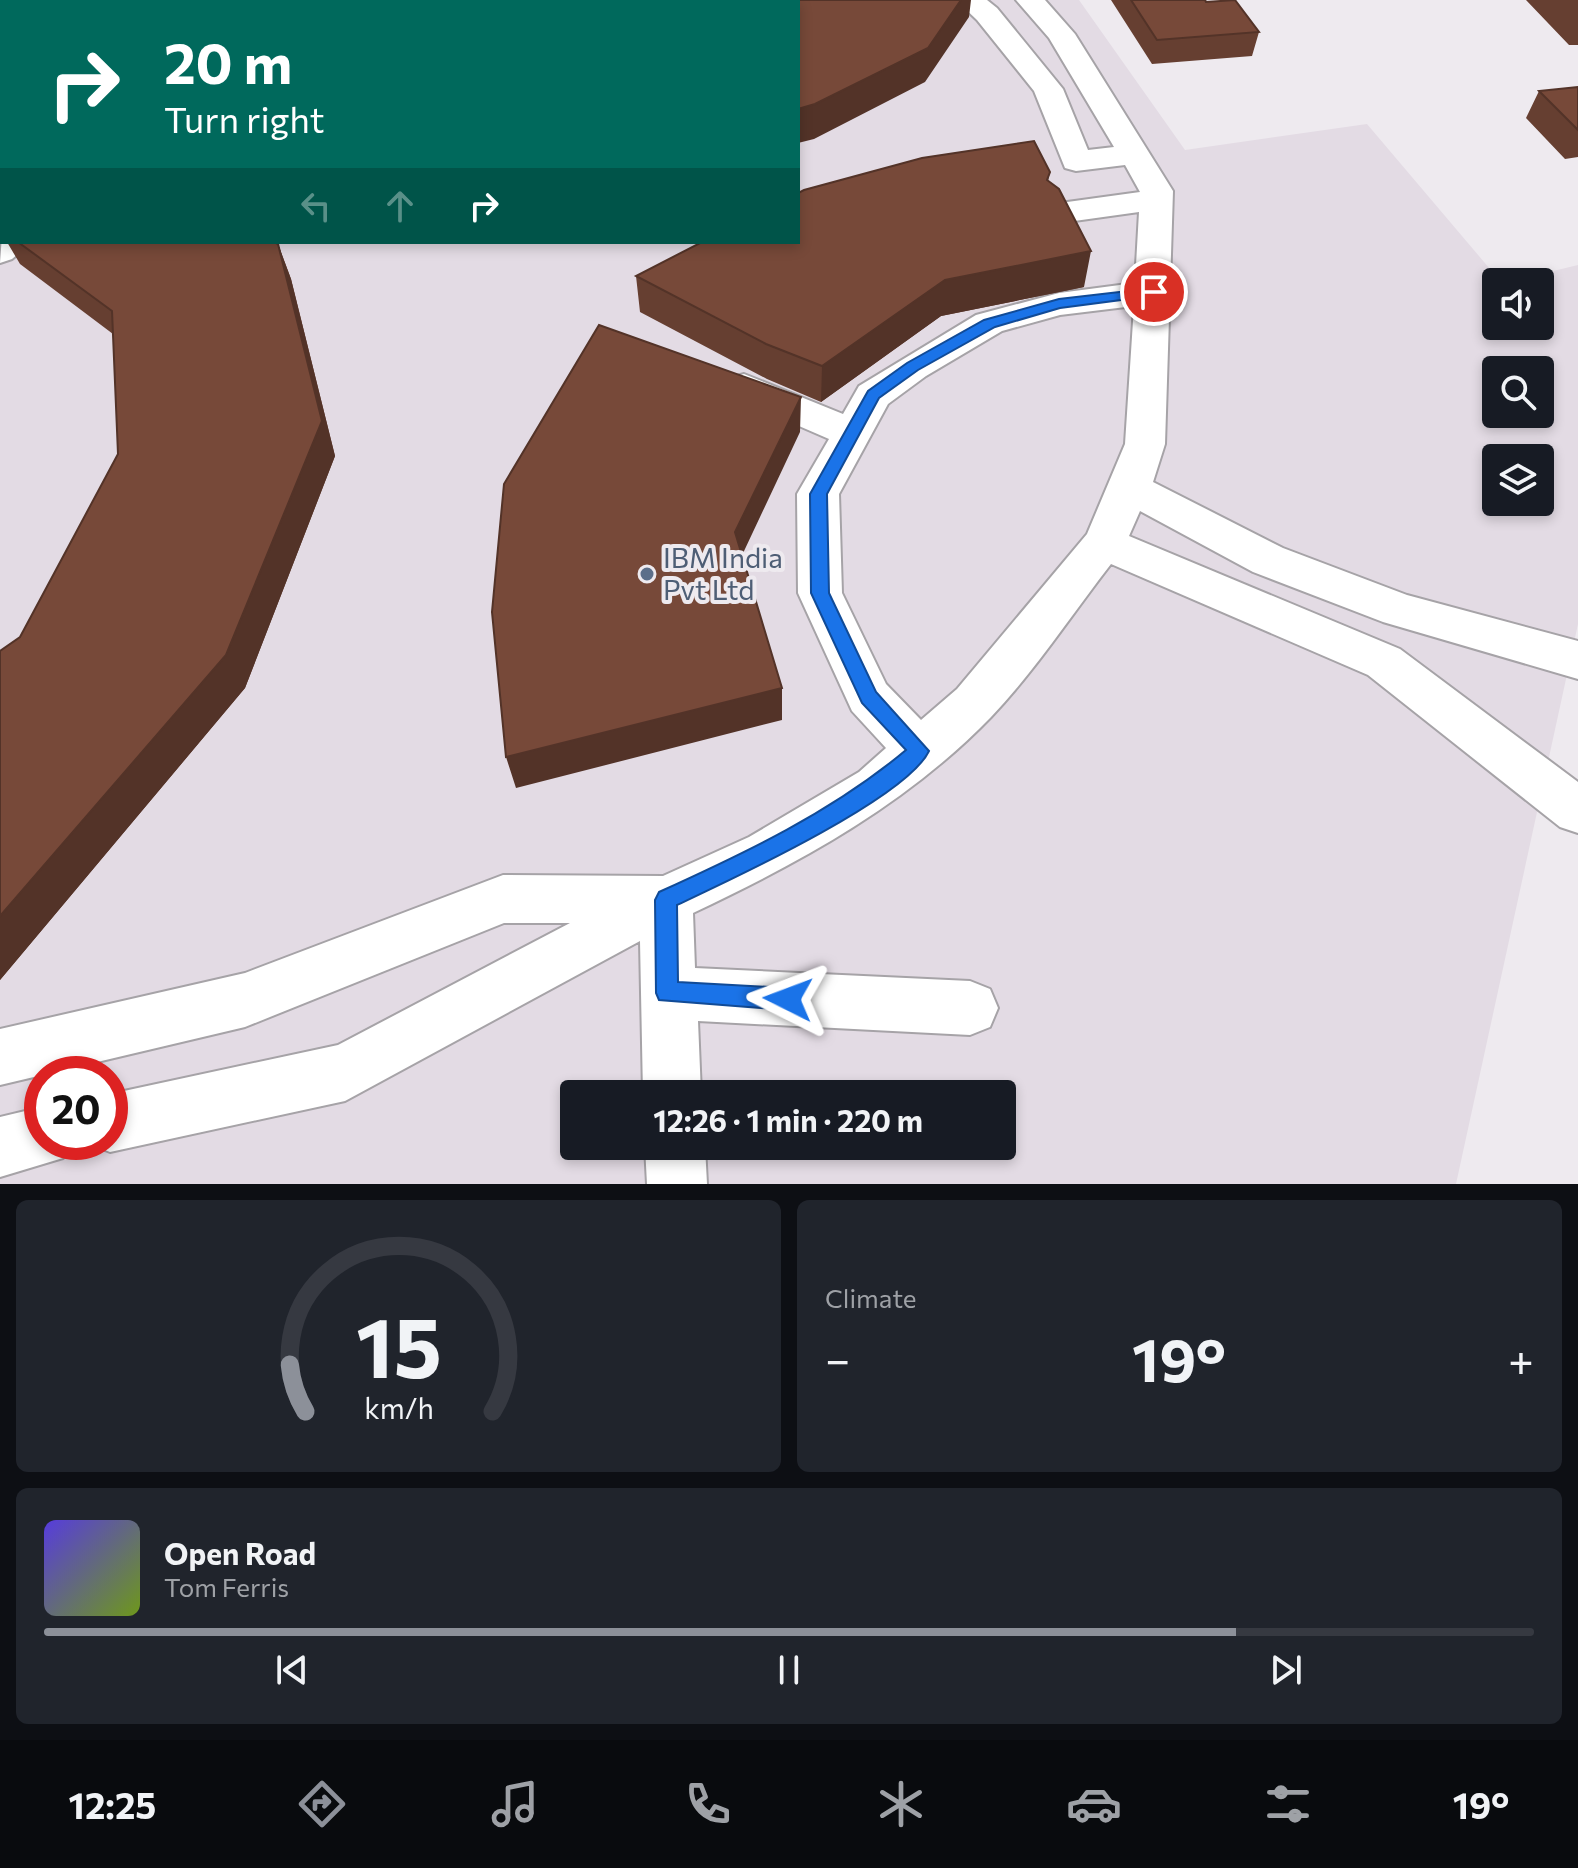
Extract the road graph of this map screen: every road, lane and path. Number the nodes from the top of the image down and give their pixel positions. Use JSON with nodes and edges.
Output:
{"nodes":[{"id":1,"x":970,"y":0,"type":"edge"},
{"id":2,"x":1030,"y":0,"type":"edge"},
{"id":3,"x":1135,"y":154,"type":"junction"},
{"id":4,"x":1156,"y":213,"type":"junction"},
{"id":5,"x":1065,"y":224,"type":"edge"},
{"id":6,"x":1154,"y":292,"type":"junction"},
{"id":7,"x":717,"y":376,"type":"edge"},
{"id":8,"x":852,"y":433,"type":"junction"},
{"id":9,"x":1130,"y":488,"type":"junction"},
{"id":10,"x":1104,"y":543,"type":"junction"},
{"id":11,"x":1578,"y":660,"type":"edge"},
{"id":12,"x":919,"y":751,"type":"junction"},
{"id":13,"x":1578,"y":811,"type":"edge"},
{"id":14,"x":666,"y":900,"type":"junction"},
{"id":15,"x":667,"y":993,"type":"junction"},
{"id":16,"x":970,"y":1008,"type":"dead end"},
{"id":17,"x":0,"y":1057,"type":"edge"},
{"id":18,"x":671,"y":1080,"type":"edge"},
{"id":19,"x":128,"y":1119,"type":"edge"},
{"id":20,"x":24,"y":1141,"type":"edge"},
{"id":21,"x":0,"y":1147,"type":"edge"},
{"id":22,"x":676,"y":1160,"type":"edge"},
{"id":23,"x":677,"y":1184,"type":"edge"}],
"edges":[{"from":1,"to":3,"type":"lane"},
{"from":2,"to":3,"type":"lane"},
{"from":3,"to":4,"type":"lane"},
{"from":4,"to":5,"type":"lane"},
{"from":4,"to":6,"type":"lane"},
{"from":6,"to":8,"type":"lane"},
{"from":6,"to":9,"type":"lane"},
{"from":7,"to":8,"type":"lane"},
{"from":8,"to":12,"type":"lane"},
{"from":9,"to":10,"type":"lane"},
{"from":9,"to":11,"type":"lane"},
{"from":10,"to":12,"type":"lane"},
{"from":10,"to":13,"type":"lane"},
{"from":12,"to":14,"type":"lane"},
{"from":14,"to":15,"type":"lane"},
{"from":14,"to":17,"type":"lane"},
{"from":14,"to":19,"type":"lane"},
{"from":15,"to":16,"type":"lane"},
{"from":15,"to":18,"type":"lane"},
{"from":20,"to":21,"type":"lane"},
{"from":22,"to":23,"type":"lane"}]}
